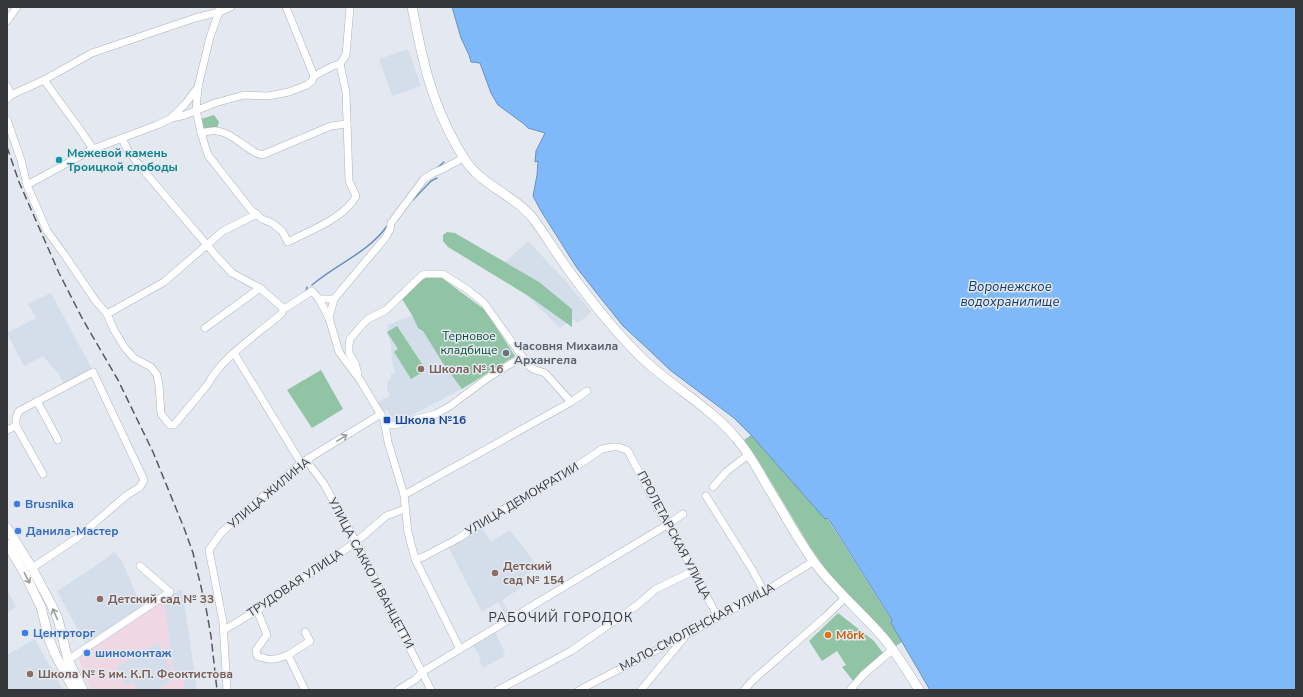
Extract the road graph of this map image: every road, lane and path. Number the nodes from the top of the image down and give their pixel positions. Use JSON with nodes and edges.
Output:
{"nodes":[{"id":1,"x":17,"y":7,"type":"edge"},
{"id":2,"x":231,"y":7,"type":"edge"},
{"id":3,"x":286,"y":7,"type":"edge"},
{"id":4,"x":350,"y":7,"type":"edge"},
{"id":5,"x":412,"y":7,"type":"edge"},
{"id":6,"x":219,"y":10,"type":"edge"},
{"id":7,"x":7,"y":21,"type":"edge"},
{"id":8,"x":340,"y":64,"type":"junction"},
{"id":9,"x":314,"y":76,"type":"junction"},
{"id":10,"x":44,"y":80,"type":"junction"},
{"id":11,"x":7,"y":86,"type":"edge"},
{"id":12,"x":198,"y":87,"type":"junction"},
{"id":13,"x":9,"y":97,"type":"edge"},
{"id":14,"x":196,"y":110,"type":"junction"},
{"id":15,"x":172,"y":118,"type":"junction"},
{"id":16,"x":7,"y":120,"type":"edge"},
{"id":17,"x":347,"y":124,"type":"junction"},
{"id":18,"x":202,"y":133,"type":"junction"},
{"id":19,"x":122,"y":138,"type":"junction"},
{"id":20,"x":93,"y":149,"type":"junction"},
{"id":21,"x":464,"y":158,"type":"junction"},
{"id":22,"x":27,"y":185,"type":"junction"},
{"id":23,"x":256,"y":214,"type":"junction"},
{"id":24,"x":207,"y":244,"type":"junction"},
{"id":25,"x":260,"y":288,"type":"junction"},
{"id":26,"x":334,"y":298,"type":"junction"},
{"id":27,"x":319,"y":299,"type":"junction"},
{"id":28,"x":284,"y":309,"type":"junction"},
{"id":29,"x":107,"y":314,"type":"junction"},
{"id":30,"x":329,"y":318,"type":"junction"},
{"id":31,"x":205,"y":328,"type":"dead end"},
{"id":32,"x":234,"y":353,"type":"junction"},
{"id":33,"x":522,"y":357,"type":"junction"},
{"id":34,"x":360,"y":380,"type":"junction"},
{"id":35,"x":587,"y":391,"type":"dead end"},
{"id":36,"x":37,"y":401,"type":"junction"},
{"id":37,"x":571,"y":402,"type":"junction"},
{"id":38,"x":381,"y":414,"type":"junction"},
{"id":39,"x":385,"y":425,"type":"junction"},
{"id":40,"x":16,"y":426,"type":"junction"},
{"id":41,"x":7,"y":430,"type":"edge"},
{"id":42,"x":58,"y":440,"type":"dead end"},
{"id":43,"x":630,"y":453,"type":"joint"},
{"id":44,"x":748,"y":455,"type":"junction"},
{"id":45,"x":309,"y":458,"type":"junction"},
{"id":46,"x":301,"y":463,"type":"junction"},
{"id":47,"x":43,"y":474,"type":"dead end"},
{"id":48,"x":713,"y":487,"type":"dead end"},
{"id":49,"x":404,"y":495,"type":"junction"},
{"id":50,"x":706,"y":496,"type":"dead end"},
{"id":51,"x":405,"y":509,"type":"junction"},
{"id":52,"x":683,"y":514,"type":"dead end"},
{"id":53,"x":667,"y":525,"type":"junction"},
{"id":54,"x":7,"y":528,"type":"edge"},
{"id":55,"x":356,"y":542,"type":"junction"},
{"id":56,"x":7,"y":544,"type":"edge"},
{"id":57,"x":415,"y":559,"type":"junction"},
{"id":58,"x":814,"y":561,"type":"junction"},
{"id":59,"x":140,"y":566,"type":"dead end"},
{"id":60,"x":32,"y":568,"type":"junction"},
{"id":61,"x":693,"y":571,"type":"junction"},
{"id":62,"x":764,"y":592,"type":"junction"},
{"id":63,"x":845,"y":598,"type":"junction"},
{"id":64,"x":257,"y":610,"type":"junction"},
{"id":65,"x":715,"y":619,"type":"junction"},
{"id":66,"x":224,"y":630,"type":"junction"},
{"id":67,"x":305,"y":632,"type":"dead end"},
{"id":68,"x":686,"y":635,"type":"junction"},
{"id":69,"x":460,"y":649,"type":"junction"},
{"id":70,"x":892,"y":650,"type":"junction"},
{"id":71,"x":288,"y":655,"type":"junction"},
{"id":72,"x":68,"y":660,"type":"junction"},
{"id":73,"x":422,"y":672,"type":"junction"},
{"id":74,"x":74,"y":690,"type":"edge"},
{"id":75,"x":83,"y":690,"type":"edge"},
{"id":76,"x":227,"y":690,"type":"edge"},
{"id":77,"x":305,"y":690,"type":"edge"},
{"id":78,"x":398,"y":690,"type":"edge"},
{"id":79,"x":431,"y":690,"type":"edge"},
{"id":80,"x":498,"y":690,"type":"edge"},
{"id":81,"x":579,"y":690,"type":"edge"},
{"id":82,"x":641,"y":690,"type":"edge"},
{"id":83,"x":744,"y":690,"type":"edge"},
{"id":84,"x":850,"y":690,"type":"edge"},
{"id":85,"x":919,"y":690,"type":"edge"}],
"edges":[{"from":1,"to":7,"type":"street"},
{"from":2,"to":6,"type":"street"},
{"from":3,"to":9,"type":"street"},
{"from":4,"to":8,"type":"street"},
{"from":5,"to":21,"type":"main road"},
{"from":6,"to":10,"type":"street"},
{"from":6,"to":12,"type":"street"},
{"from":8,"to":9,"type":"street"},
{"from":8,"to":17,"type":"street"},
{"from":9,"to":14,"type":"street"},
{"from":10,"to":13,"type":"street"},
{"from":10,"to":20,"type":"street"},
{"from":11,"to":13,"type":"street"},
{"from":12,"to":14,"type":"street"},
{"from":12,"to":15,"type":"street"},
{"from":14,"to":15,"type":"street"},
{"from":14,"to":18,"type":"street"},
{"from":15,"to":19,"type":"street"},
{"from":16,"to":22,"type":"street"},
{"from":17,"to":18,"type":"street"},
{"from":17,"to":23,"type":"street"},
{"from":18,"to":23,"type":"street"},
{"from":19,"to":20,"type":"street"},
{"from":19,"to":24,"type":"street"},
{"from":20,"to":22,"type":"street"},
{"from":21,"to":26,"type":"street"},
{"from":21,"to":44,"type":"main road"},
{"from":22,"to":29,"type":"street"},
{"from":23,"to":24,"type":"street"},
{"from":24,"to":25,"type":"street"},
{"from":24,"to":29,"type":"street"},
{"from":25,"to":28,"type":"street"},
{"from":25,"to":31,"type":"street"},
{"from":26,"to":27,"type":"street"},
{"from":26,"to":30,"type":"street"},
{"from":27,"to":28,"type":"street"},
{"from":27,"to":30,"type":"street"},
{"from":28,"to":32,"type":"street"},
{"from":29,"to":32,"type":"street"},
{"from":30,"to":34,"type":"street"},
{"from":32,"to":46,"type":"street"},
{"from":33,"to":34,"type":"street"},
{"from":33,"to":37,"type":"street"},
{"from":33,"to":39,"type":"street"},
{"from":34,"to":38,"type":"street"},
{"from":35,"to":37,"type":"street"},
{"from":36,"to":40,"type":"street"},
{"from":36,"to":42,"type":"street"},
{"from":36,"to":60,"type":"street"},
{"from":37,"to":49,"type":"street"},
{"from":38,"to":39,"type":"street"},
{"from":45,"to":38,"type":"street","name":"УЛИЦА ЖИЛИНА","one_way":true},
{"from":39,"to":49,"type":"street"},
{"from":40,"to":41,"type":"street"},
{"from":40,"to":47,"type":"street"},
{"from":43,"to":53,"type":"street","name":"ПРОЛЕТАРСКАЯ УЛИЦА"},
{"from":43,"to":57,"type":"street","name":"УЛИЦА ДЕМОКРАТИИ"},
{"from":44,"to":48,"type":"street"},
{"from":44,"to":58,"type":"main road"},
{"from":45,"to":46,"type":"street","name":"УЛИЦА ЖИЛИНА"},
{"from":45,"to":55,"type":"street","name":"УЛИЦА САККО И ВАНЦЕТТИ"},
{"from":46,"to":66,"type":"street","name":"УЛИЦА ЖИЛИНА"},
{"from":49,"to":51,"type":"street"},
{"from":50,"to":62,"type":"street"},
{"from":51,"to":55,"type":"street","name":"ТРУДОВАЯ УЛИЦА"},
{"from":51,"to":57,"type":"street"},
{"from":52,"to":53,"type":"street"},
{"from":53,"to":61,"type":"street","name":"ПРОЛЕТАРСКАЯ УЛИЦА"},
{"from":53,"to":69,"type":"street"},
{"from":54,"to":60,"type":"main road"},
{"from":55,"to":64,"type":"street","name":"ТРУДОВАЯ УЛИЦА"},
{"from":55,"to":73,"type":"street","name":"УЛИЦА САККО И ВАНЦЕТТИ"},
{"from":56,"to":74,"type":"main road","one_way":true},
{"from":57,"to":69,"type":"street"},
{"from":58,"to":62,"type":"street","name":"МАЛО-СМОЛЕНСКАЯ УЛИЦА"},
{"from":58,"to":63,"type":"main road"},
{"from":59,"to":72,"type":"street"},
{"from":72,"to":60,"type":"main road","one_way":true},
{"from":61,"to":65,"type":"street","name":"ПРОЛЕТАРСКАЯ УЛИЦА"},
{"from":61,"to":80,"type":"street"},
{"from":62,"to":65,"type":"street","name":"МАЛО-СМОЛЕНСКАЯ УЛИЦА"},
{"from":63,"to":70,"type":"main road"},
{"from":63,"to":83,"type":"street"},
{"from":64,"to":66,"type":"street","name":"ТРУДОВАЯ УЛИЦА"},
{"from":64,"to":71,"type":"street"},
{"from":65,"to":68,"type":"street","name":"МАЛО-СМОЛЕНСКАЯ УЛИЦА"},
{"from":66,"to":76,"type":"street"},
{"from":67,"to":71,"type":"street"},
{"from":68,"to":81,"type":"street","name":"МАЛО-СМОЛЕНСКАЯ УЛИЦА"},
{"from":68,"to":82,"type":"street"},
{"from":69,"to":73,"type":"street"},
{"from":70,"to":84,"type":"street"},
{"from":70,"to":85,"type":"main road"},
{"from":71,"to":77,"type":"street"},
{"from":72,"to":75,"type":"main road"},
{"from":73,"to":78,"type":"street"},
{"from":73,"to":79,"type":"street","name":"УЛИЦА САККО И ВАНЦЕТТИ"}]}
